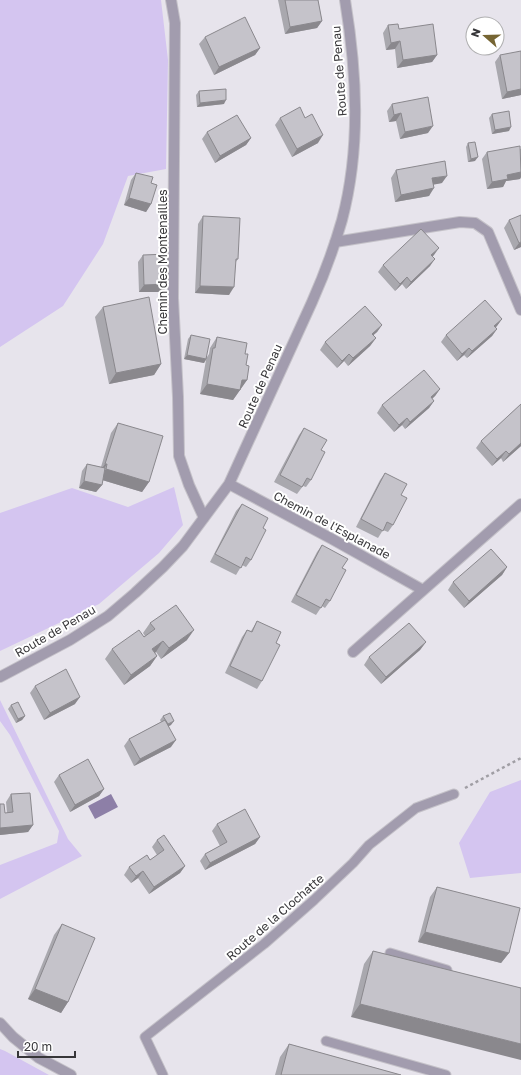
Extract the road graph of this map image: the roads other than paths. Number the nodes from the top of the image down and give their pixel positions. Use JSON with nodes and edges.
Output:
{"nodes":[{"id":1,"x":171,"y":0,"type":"edge"},
{"id":2,"x":345,"y":0,"type":"edge"},
{"id":3,"x":335,"y":242,"type":"junction"},
{"id":4,"x":521,"y":310,"type":"edge"},
{"id":5,"x":229,"y":484,"type":"junction"},
{"id":6,"x":521,"y":504,"type":"edge"},
{"id":7,"x":204,"y":518,"type":"junction"},
{"id":8,"x":423,"y":590,"type":"junction"},
{"id":9,"x":353,"y":652,"type":"dead end"},
{"id":10,"x":0,"y":677,"type":"edge"},
{"id":11,"x":454,"y":794,"type":"road end"},
{"id":12,"x":390,"y":953,"type":"dead end"},
{"id":13,"x":455,"y":973,"type":"edge"},
{"id":14,"x":0,"y":1023,"type":"edge"},
{"id":15,"x":326,"y":1041,"type":"dead end"},
{"id":16,"x":71,"y":1075,"type":"edge"},
{"id":17,"x":162,"y":1075,"type":"edge"},
{"id":18,"x":446,"y":1075,"type":"edge"}],
"edges":[{"from":1,"to":7,"type":"street","name":"Chemin des Montenailles"},
{"from":2,"to":3,"type":"street","name":"Route de Penau"},
{"from":3,"to":4,"type":"street"},
{"from":3,"to":5,"type":"street","name":"Route de Penau"},
{"from":5,"to":7,"type":"street","name":"Route de Penau"},
{"from":5,"to":8,"type":"street","name":"Chemin de l'Esplanade"},
{"from":6,"to":8,"type":"street"},
{"from":7,"to":10,"type":"street","name":"Route de Penau"},
{"from":8,"to":9,"type":"street"},
{"from":11,"to":17,"type":"lane","name":"Route de la Clochatte"},
{"from":12,"to":13,"type":"lane"},
{"from":14,"to":16,"type":"street"},
{"from":15,"to":18,"type":"lane"}]}
